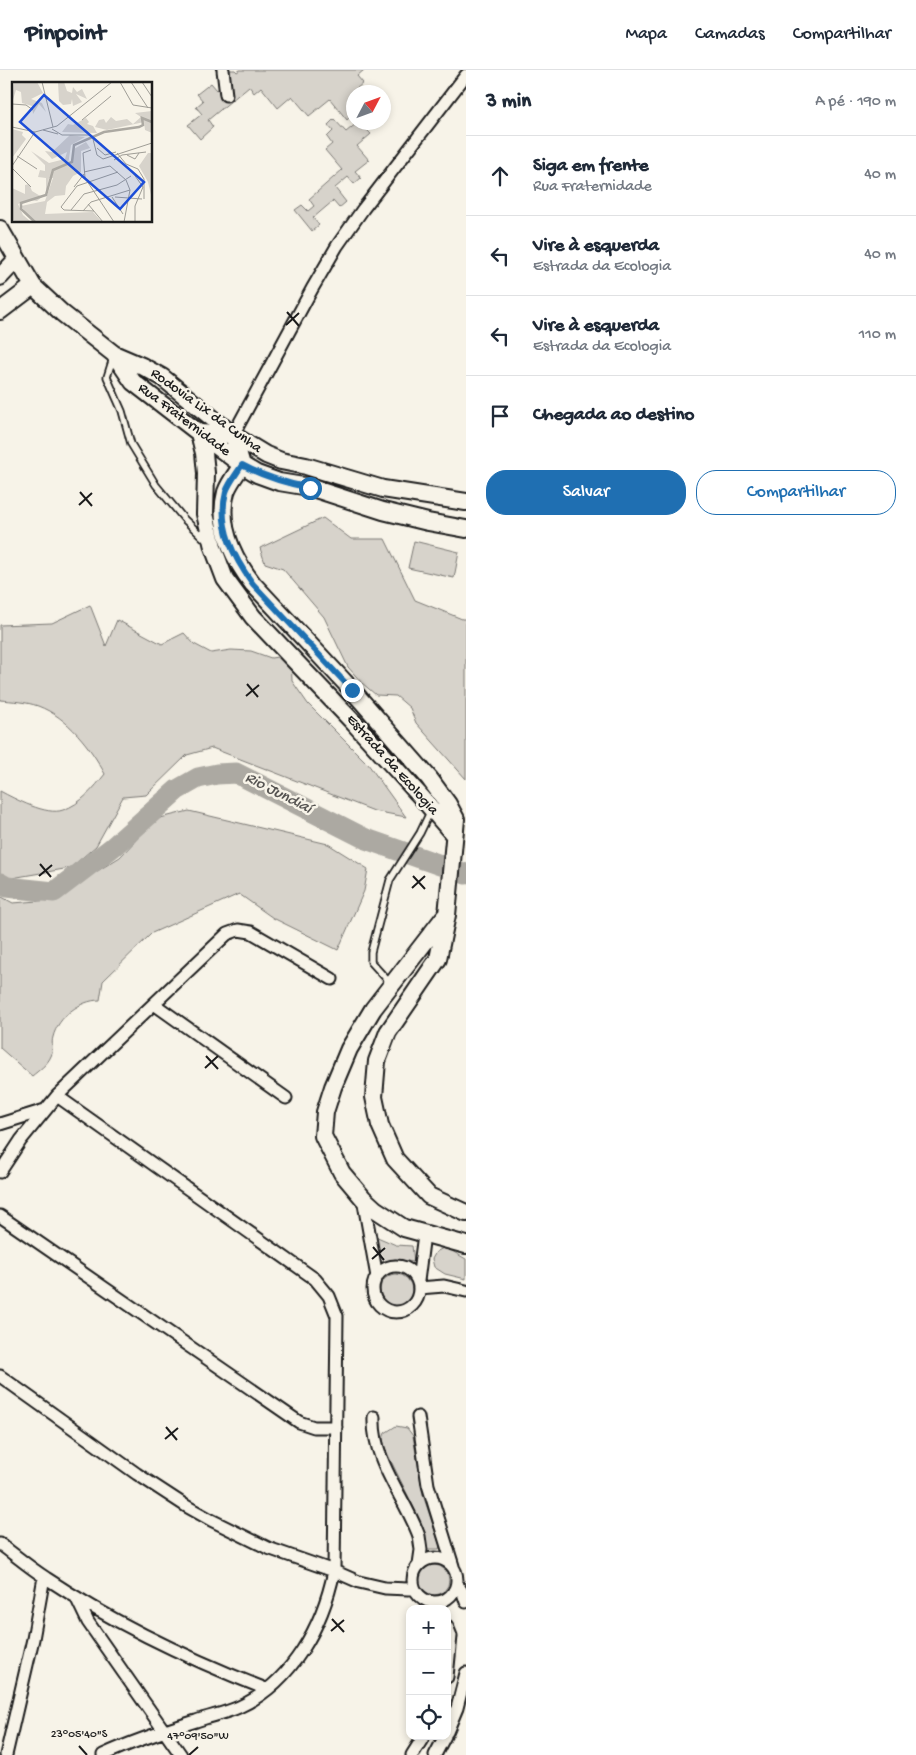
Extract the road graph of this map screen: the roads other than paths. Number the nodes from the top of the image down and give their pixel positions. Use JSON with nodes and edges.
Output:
{"nodes":[{"id":1,"x":223,"y":70,"type":"edge"},
{"id":2,"x":466,"y":75,"type":"edge"},
{"id":3,"x":226,"y":95,"type":"dead end"},
{"id":4,"x":0,"y":230,"type":"edge"},
{"id":5,"x":17,"y":259,"type":"junction"},
{"id":6,"x":0,"y":277,"type":"edge"},
{"id":7,"x":33,"y":286,"type":"junction"},
{"id":8,"x":0,"y":311,"type":"edge"},
{"id":9,"x":114,"y":354,"type":"junction"},
{"id":10,"x":198,"y":433,"type":"junction"},
{"id":11,"x":233,"y":435,"type":"junction"},
{"id":12,"x":242,"y":465,"type":"junction"},
{"id":13,"x":466,"y":502,"type":"edge"},
{"id":14,"x":466,"y":529,"type":"edge"},
{"id":15,"x":213,"y":547,"type":"junction"},
{"id":16,"x":440,"y":792,"type":"junction"},
{"id":17,"x":432,"y":808,"type":"junction"},
{"id":18,"x":454,"y":835,"type":"junction"},
{"id":19,"x":447,"y":914,"type":"junction"},
{"id":20,"x":332,"y":979,"type":"dead end"},
{"id":21,"x":391,"y":984,"type":"junction"},
{"id":22,"x":154,"y":1004,"type":"junction"},
{"id":23,"x":57,"y":1096,"type":"junction"},
{"id":24,"x":286,"y":1098,"type":"dead end"},
{"id":25,"x":44,"y":1110,"type":"junction"},
{"id":26,"x":0,"y":1124,"type":"edge"},
{"id":27,"x":0,"y":1172,"type":"edge"},
{"id":28,"x":363,"y":1198,"type":"junction"},
{"id":29,"x":466,"y":1214,"type":"edge"},
{"id":30,"x":0,"y":1216,"type":"edge"},
{"id":31,"x":424,"y":1234,"type":"junction"},
{"id":32,"x":466,"y":1245,"type":"edge"},
{"id":33,"x":377,"y":1277,"type":"junction"},
{"id":34,"x":418,"y":1285,"type":"junction"},
{"id":35,"x":466,"y":1291,"type":"edge"},
{"id":36,"x":0,"y":1376,"type":"edge"},
{"id":37,"x":418,"y":1417,"type":"dead end"},
{"id":38,"x":374,"y":1418,"type":"dead end"},
{"id":39,"x":336,"y":1427,"type":"junction"},
{"id":40,"x":0,"y":1544,"type":"edge"},
{"id":41,"x":419,"y":1564,"type":"junction"},
{"id":42,"x":458,"y":1568,"type":"edge"},
{"id":43,"x":334,"y":1571,"type":"junction"},
{"id":44,"x":44,"y":1577,"type":"junction"},
{"id":45,"x":457,"y":1584,"type":"junction"},
{"id":46,"x":414,"y":1588,"type":"junction"},
{"id":47,"x":76,"y":1597,"type":"junction"},
{"id":48,"x":466,"y":1602,"type":"edge"},
{"id":49,"x":436,"y":1605,"type":"edge"},
{"id":50,"x":466,"y":1673,"type":"edge"},
{"id":51,"x":266,"y":1689,"type":"junction"},
{"id":52,"x":451,"y":1722,"type":"edge"},
{"id":53,"x":164,"y":1731,"type":"junction"},
{"id":54,"x":421,"y":1740,"type":"edge"},
{"id":55,"x":443,"y":1740,"type":"edge"},
{"id":56,"x":6,"y":1755,"type":"edge"},
{"id":57,"x":103,"y":1755,"type":"edge"},
{"id":58,"x":181,"y":1755,"type":"edge"},
{"id":59,"x":412,"y":1755,"type":"edge"},
{"id":60,"x":434,"y":1755,"type":"edge"}],
"edges":[{"from":1,"to":3,"type":"street"},
{"from":2,"to":11,"type":"street"},
{"from":4,"to":5,"type":"street","name":"Rodovia Lix da Cunha"},
{"from":5,"to":6,"type":"street"},
{"from":5,"to":7,"type":"street","name":"Rodovia Lix da Cunha"},
{"from":7,"to":8,"type":"street"},
{"from":7,"to":9,"type":"street","name":"Rodovia Lix da Cunha"},
{"from":9,"to":10,"type":"street","name":"Rua Fraternidade"},
{"from":9,"to":11,"type":"street","name":"Rodovia Lix da Cunha"},
{"from":9,"to":15,"type":"lane"},
{"from":10,"to":11,"type":"street"},
{"from":10,"to":12,"type":"street","name":"Rua Fraternidade"},
{"from":10,"to":15,"type":"street","name":"Estrada da Ecologia"},
{"from":11,"to":12,"type":"street"},
{"from":11,"to":13,"type":"street","name":"Rodovia Lix da Cunha"},
{"from":12,"to":14,"type":"street","name":"Rua Fraternidade"},
{"from":12,"to":16,"type":"street","name":"Estrada da Ecologia"},
{"from":15,"to":17,"type":"street","name":"Estrada da Ecologia"},
{"from":16,"to":17,"type":"lane"},
{"from":16,"to":18,"type":"street","name":"Estrada da Ecologia"},
{"from":17,"to":18,"type":"street","name":"Estrada da Ecologia"},
{"from":17,"to":21,"type":"lane"},
{"from":18,"to":19,"type":"street"},
{"from":19,"to":21,"type":"street"},
{"from":19,"to":29,"type":"street"},
{"from":20,"to":22,"type":"street"},
{"from":21,"to":28,"type":"street"},
{"from":22,"to":23,"type":"street"},
{"from":22,"to":24,"type":"street"},
{"from":23,"to":25,"type":"street"},
{"from":23,"to":39,"type":"street"},
{"from":25,"to":26,"type":"street"},
{"from":25,"to":27,"type":"street"},
{"from":28,"to":31,"type":"street"},
{"from":28,"to":33,"type":"street"},
{"from":30,"to":39,"type":"street"},
{"from":31,"to":32,"type":"street"},
{"from":31,"to":34,"type":"street"},
{"from":33,"to":34,"type":"street"},
{"from":33,"to":34,"type":"street"},
{"from":34,"to":35,"type":"street"},
{"from":36,"to":43,"type":"street"},
{"from":37,"to":42,"type":"street"},
{"from":38,"to":41,"type":"street"},
{"from":39,"to":43,"type":"street"},
{"from":40,"to":44,"type":"street"},
{"from":41,"to":42,"type":"street"},
{"from":41,"to":46,"type":"street"},
{"from":42,"to":45,"type":"street"},
{"from":43,"to":46,"type":"street"},
{"from":43,"to":51,"type":"street"},
{"from":44,"to":47,"type":"street"},
{"from":44,"to":56,"type":"street"},
{"from":45,"to":48,"type":"street"},
{"from":45,"to":49,"type":"street"},
{"from":46,"to":49,"type":"street"},
{"from":47,"to":51,"type":"street"},
{"from":47,"to":53,"type":"street"},
{"from":50,"to":52,"type":"street"},
{"from":51,"to":53,"type":"street"},
{"from":53,"to":57,"type":"street"},
{"from":53,"to":58,"type":"street"},
{"from":54,"to":59,"type":"street"},
{"from":55,"to":60,"type":"street"}]}
